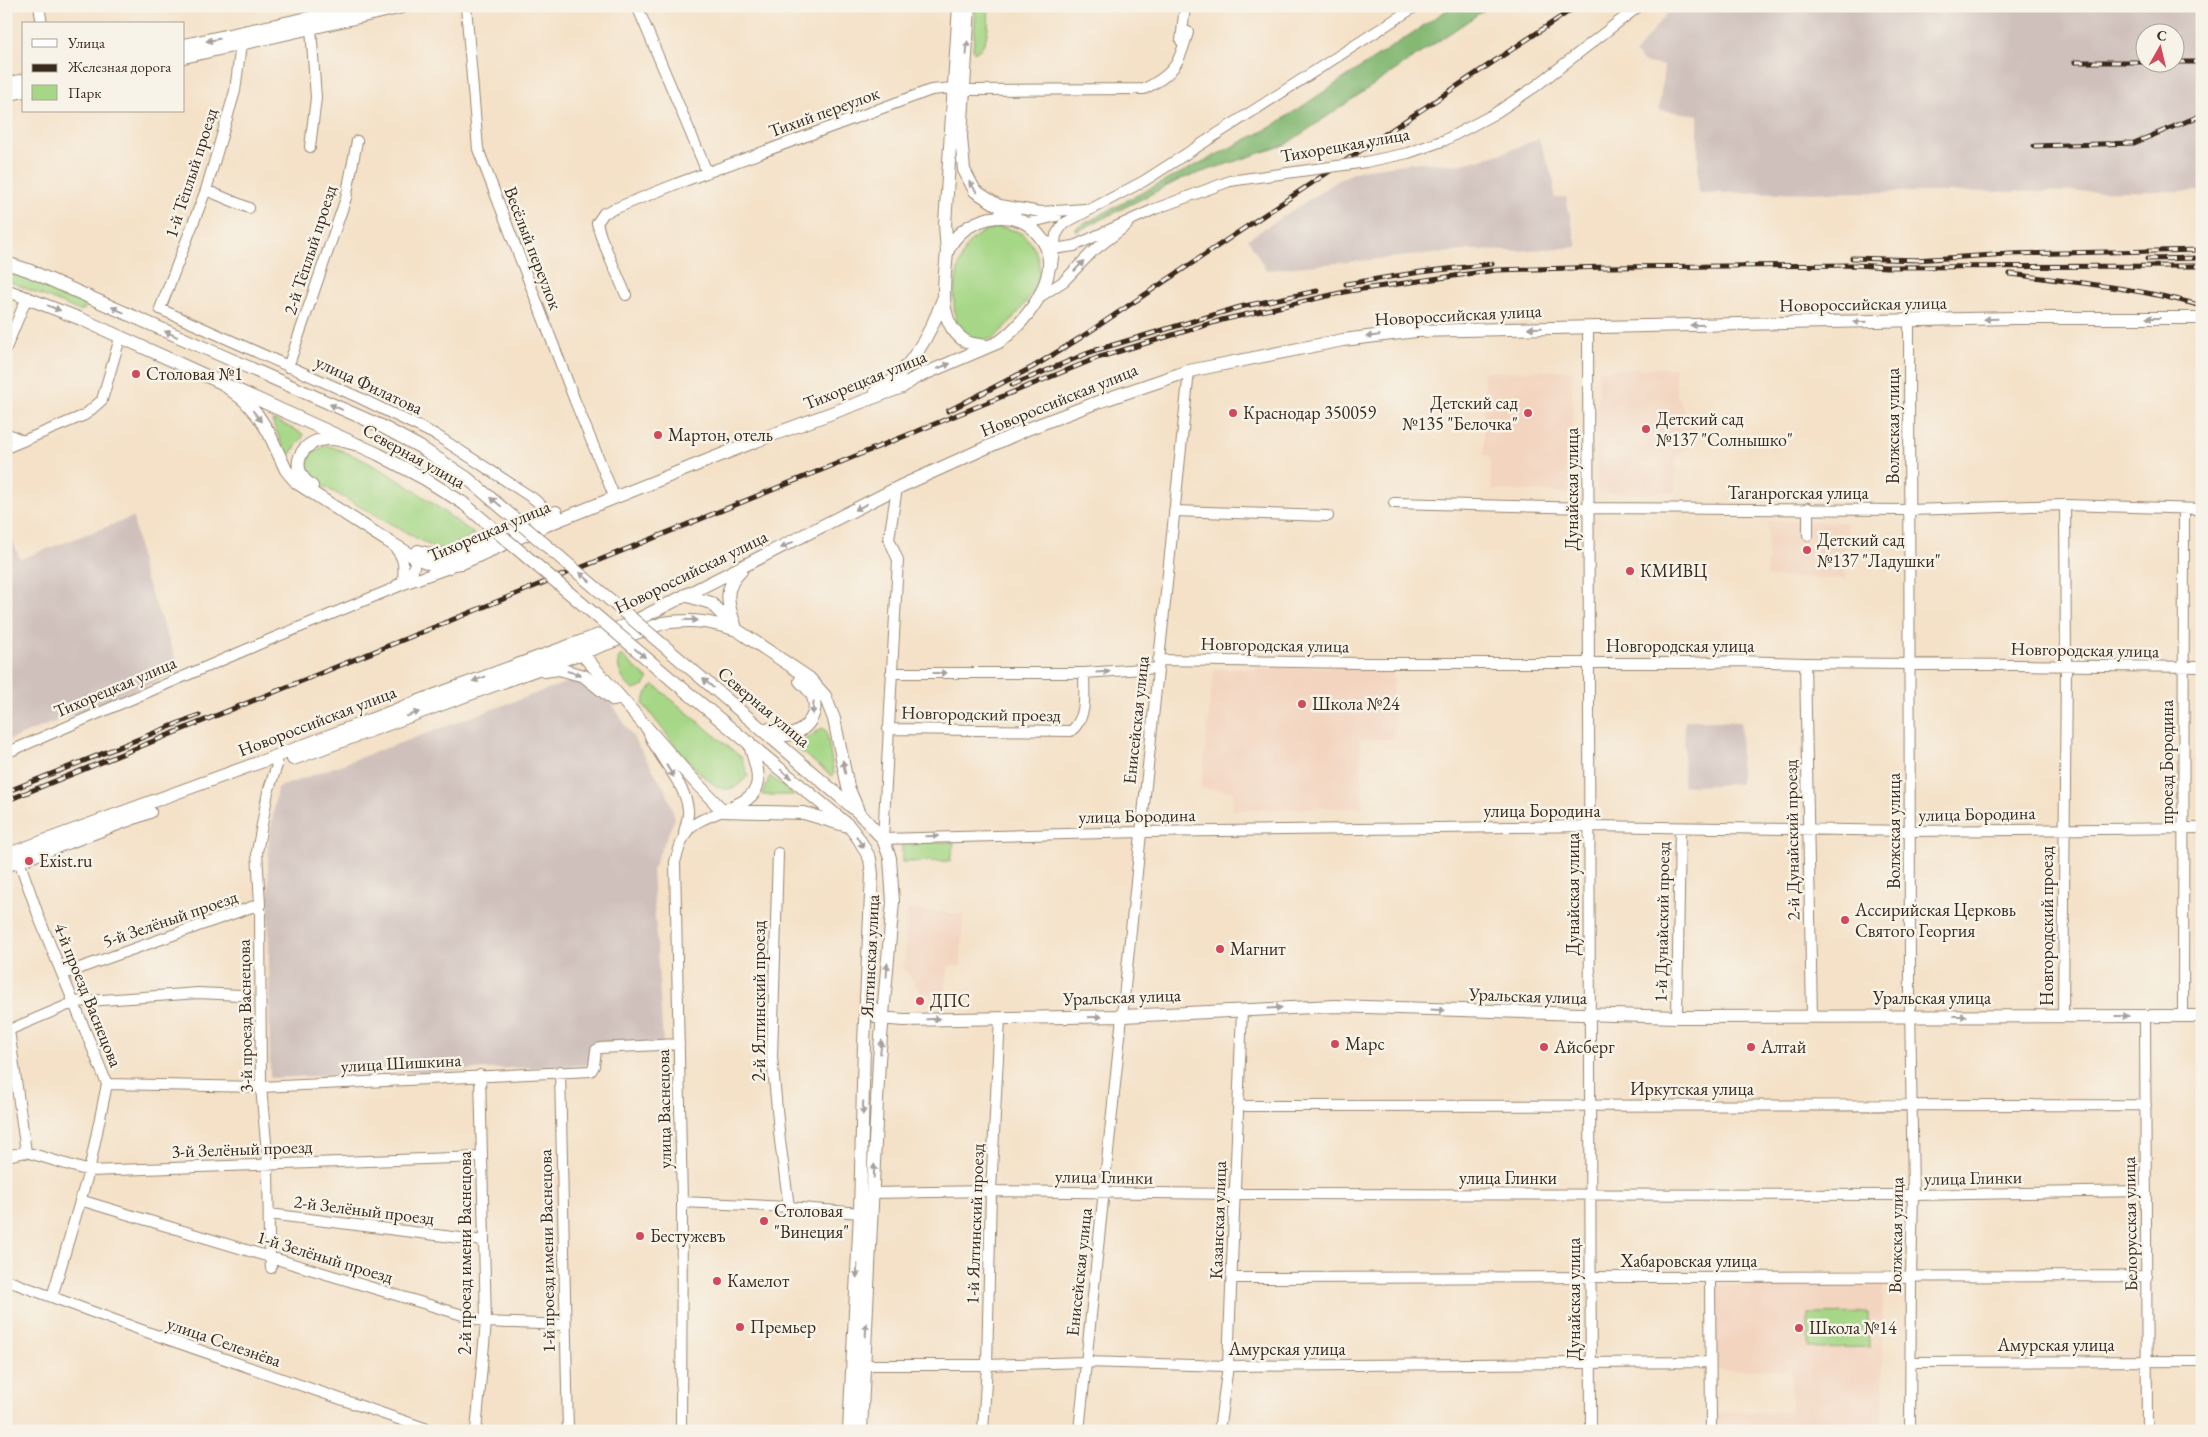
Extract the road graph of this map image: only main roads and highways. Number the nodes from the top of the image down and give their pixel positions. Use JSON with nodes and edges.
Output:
{"nodes":[{"id":1,"x":363,"y":6,"type":"edge"},
{"id":2,"x":407,"y":6,"type":"edge"},
{"id":3,"x":959,"y":6,"type":"edge"},
{"id":4,"x":969,"y":6,"type":"edge"},
{"id":5,"x":185,"y":45,"type":"edge"},
{"id":6,"x":185,"y":56,"type":"edge"},
{"id":7,"x":22,"y":80,"type":"edge"},
{"id":8,"x":6,"y":84,"type":"edge"},
{"id":9,"x":959,"y":89,"type":"junction"},
{"id":10,"x":22,"y":91,"type":"edge"},
{"id":11,"x":6,"y":95,"type":"edge"},
{"id":12,"x":1028,"y":223,"type":"junction"},
{"id":13,"x":947,"y":253,"type":"junction"},
{"id":14,"x":6,"y":261,"type":"edge"},
{"id":15,"x":6,"y":290,"type":"edge"},
{"id":16,"x":943,"y":298,"type":"junction"},
{"id":17,"x":2202,"y":318,"type":"edge"},
{"id":18,"x":987,"y":346,"type":"junction"},
{"id":19,"x":222,"y":383,"type":"junction"},
{"id":20,"x":360,"y":446,"type":"junction"},
{"id":21,"x":417,"y":554,"type":"junction"},
{"id":22,"x":749,"y":564,"type":"junction"},
{"id":23,"x":685,"y":595,"type":"junction"},
{"id":24,"x":737,"y":630,"type":"junction"},
{"id":25,"x":627,"y":635,"type":"joint"},
{"id":26,"x":762,"y":647,"type":"junction"},
{"id":27,"x":578,"y":649,"type":"junction"},
{"id":28,"x":526,"y":673,"type":"junction"},
{"id":29,"x":628,"y":706,"type":"junction"},
{"id":30,"x":756,"y":723,"type":"junction"},
{"id":31,"x":749,"y":742,"type":"junction"},
{"id":32,"x":275,"y":761,"type":"junction"},
{"id":33,"x":723,"y":811,"type":"junction"},
{"id":34,"x":859,"y":813,"type":"junction"},
{"id":35,"x":849,"y":826,"type":"junction"},
{"id":36,"x":883,"y":839,"type":"joint"},
{"id":37,"x":14,"y":856,"type":"edge"},
{"id":38,"x":870,"y":859,"type":"joint"},
{"id":39,"x":6,"y":866,"type":"edge"},
{"id":40,"x":866,"y":996,"type":"junction"},
{"id":41,"x":2202,"y":1016,"type":"edge"},
{"id":42,"x":884,"y":1019,"type":"junction"},
{"id":43,"x":849,"y":1431,"type":"edge"},
{"id":44,"x":861,"y":1431,"type":"edge"}],
"edges":[{"from":1,"to":5,"type":"main road","one_way":true},
{"from":2,"to":6,"type":"main road"},
{"from":3,"to":9,"type":"main road"},
{"from":9,"to":4,"type":"main road","one_way":true},
{"from":7,"to":8,"type":"main road"},
{"from":12,"to":9,"type":"main road","one_way":true},
{"from":9,"to":13,"type":"main road"},
{"from":10,"to":11,"type":"main road"},
{"from":12,"to":13,"type":"main road"},
{"from":12,"to":18,"type":"main road"},
{"from":13,"to":16,"type":"main road"},
{"from":30,"to":14,"type":"main road","name":"Северная улица","one_way":true,"bridge":true},
{"from":15,"to":19,"type":"main road","name":"Северная улица","one_way":true},
{"from":16,"to":18,"type":"main road"},
{"from":16,"to":21,"type":"main road","name":"Тихорецкая улица"},
{"from":17,"to":22,"type":"main road","name":"Новороссийская улица","one_way":true},
{"from":21,"to":18,"type":"main road","name":"Тихорецкая улица","one_way":true},
{"from":19,"to":20,"type":"main road","name":"Северная улица"},
{"from":19,"to":21,"type":"main road","one_way":true},
{"from":20,"to":21,"type":"main road"},
{"from":20,"to":31,"type":"main road","name":"Северная улица","one_way":true,"bridge":true},
{"from":22,"to":23,"type":"main road","name":"Новороссийская улица"},
{"from":22,"to":24,"type":"main road"},
{"from":23,"to":24,"type":"main road","name":"Северная улица"},
{"from":23,"to":27,"type":"main road","name":"Новороссийская улица"},
{"from":25,"to":24,"type":"main road","name":"Северная улица","one_way":true},
{"from":24,"to":26,"type":"main road","name":"Северная улица"},
{"from":25,"to":27,"type":"main road","name":"Новороссийская улица"},
{"from":26,"to":30,"type":"main road","one_way":true},
{"from":34,"to":26,"type":"main road","name":"Северная улица","one_way":true},
{"from":27,"to":28,"type":"main road","name":"Новороссийская улица"},
{"from":27,"to":29,"type":"main road"},
{"from":27,"to":32,"type":"main road","name":"Новороссийская улица","one_way":true},
{"from":28,"to":29,"type":"main road","one_way":true},
{"from":32,"to":28,"type":"main road","name":"Новороссийская улица","one_way":true},
{"from":29,"to":33,"type":"main road"},
{"from":30,"to":34,"type":"main road","name":"Северная улица"},
{"from":31,"to":33,"type":"main road","name":"Северная улица"},
{"from":31,"to":35,"type":"main road","name":"Северная улица","one_way":true},
{"from":32,"to":37,"type":"main road","name":"Новороссийская улица"},
{"from":33,"to":35,"type":"main road"},
{"from":34,"to":36,"type":"main road","name":"Северная улица"},
{"from":35,"to":38,"type":"main road","name":"Северная улица","one_way":true},
{"from":42,"to":36,"type":"main road","name":"Ялтинская улица","one_way":true},
{"from":37,"to":39,"type":"main road","name":"Новороссийская улица"},
{"from":38,"to":40,"type":"main road","name":"Ялтинская улица"},
{"from":40,"to":42,"type":"main road"},
{"from":40,"to":43,"type":"main road","name":"Ялтинская улица","one_way":true},
{"from":42,"to":41,"type":"main road","name":"Уральская улица","one_way":true},
{"from":44,"to":42,"type":"main road","name":"Ялтинская улица","one_way":true}]}
